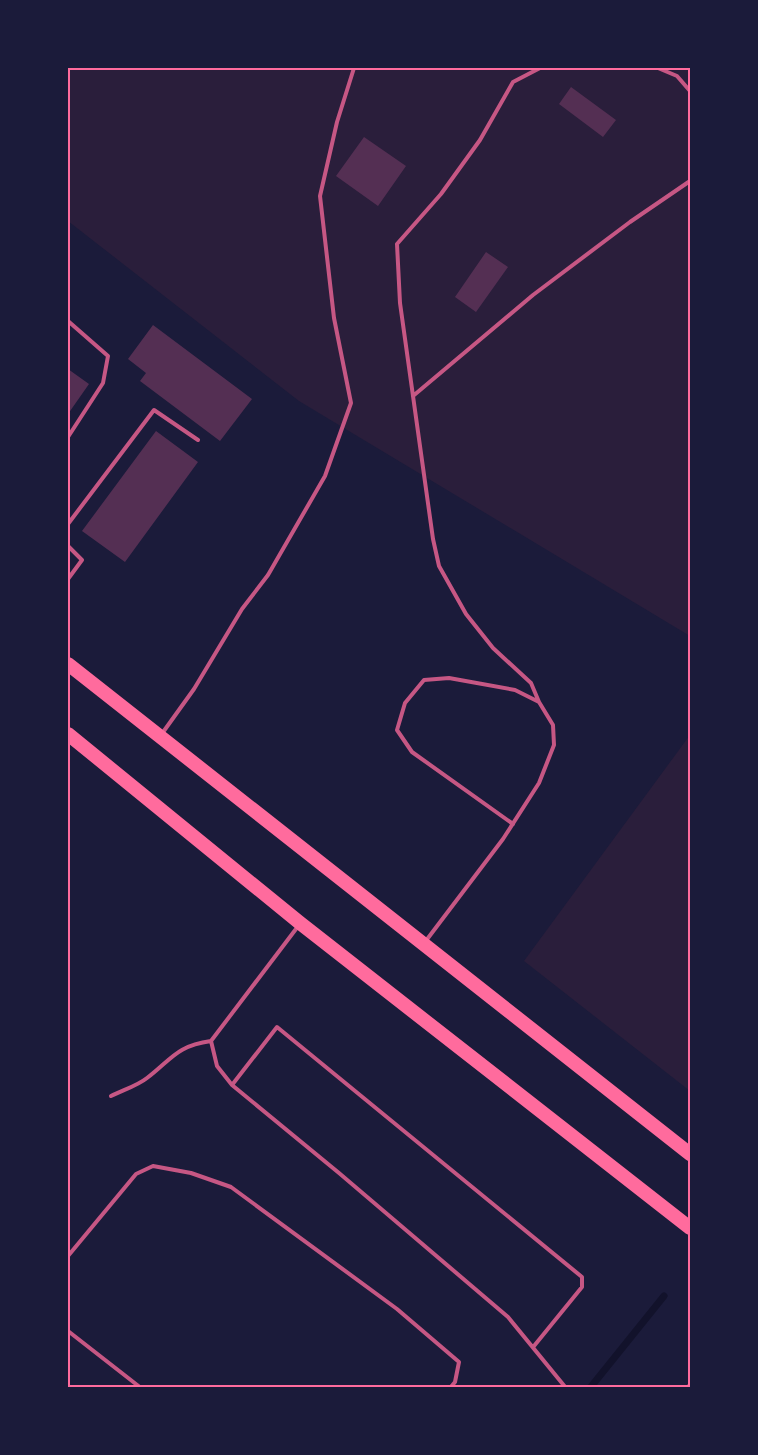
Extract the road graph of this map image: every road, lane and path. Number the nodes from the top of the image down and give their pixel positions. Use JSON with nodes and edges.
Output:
{"nodes":[{"id":1,"x":354,"y":68,"type":"edge"},
{"id":2,"x":540,"y":68,"type":"edge"},
{"id":3,"x":658,"y":68,"type":"edge"},
{"id":4,"x":690,"y":92,"type":"edge"},
{"id":5,"x":690,"y":181,"type":"edge"},
{"id":6,"x":68,"y":321,"type":"edge"},
{"id":7,"x":413,"y":396,"type":"junction"},
{"id":8,"x":68,"y":437,"type":"edge"},
{"id":9,"x":198,"y":440,"type":"dead end"},
{"id":10,"x":68,"y":524,"type":"edge"},
{"id":11,"x":68,"y":546,"type":"edge"},
{"id":12,"x":68,"y":579,"type":"edge"},
{"id":13,"x":68,"y":664,"type":"edge"},
{"id":14,"x":539,"y":702,"type":"junction"},
{"id":15,"x":68,"y":734,"type":"edge"},
{"id":16,"x":160,"y":736,"type":"junction"},
{"id":17,"x":513,"y":824,"type":"junction"},
{"id":18,"x":300,"y":923,"type":"junction"},
{"id":19,"x":424,"y":944,"type":"junction"},
{"id":20,"x":211,"y":1041,"type":"junction"},
{"id":21,"x":232,"y":1085,"type":"junction"},
{"id":22,"x":111,"y":1096,"type":"dead end"},
{"id":23,"x":690,"y":1154,"type":"edge"},
{"id":24,"x":690,"y":1228,"type":"edge"},
{"id":25,"x":68,"y":1256,"type":"edge"},
{"id":26,"x":68,"y":1331,"type":"edge"},
{"id":27,"x":534,"y":1346,"type":"junction"},
{"id":28,"x":690,"y":1385,"type":"edge"},
{"id":29,"x":141,"y":1388,"type":"edge"},
{"id":30,"x":450,"y":1388,"type":"edge"},
{"id":31,"x":566,"y":1388,"type":"edge"},
{"id":32,"x":688,"y":1388,"type":"edge"}],
"edges":[{"from":1,"to":16,"type":"lane"},
{"from":2,"to":7,"type":"lane"},
{"from":3,"to":4,"type":"lane"},
{"from":5,"to":7,"type":"lane"},
{"from":6,"to":8,"type":"lane"},
{"from":7,"to":14,"type":"lane"},
{"from":9,"to":10,"type":"lane"},
{"from":11,"to":12,"type":"lane"},
{"from":13,"to":16,"type":"highway"},
{"from":14,"to":17,"type":"lane"},
{"from":14,"to":17,"type":"lane"},
{"from":15,"to":18,"type":"highway"},
{"from":16,"to":19,"type":"highway"},
{"from":17,"to":19,"type":"lane"},
{"from":18,"to":20,"type":"lane"},
{"from":18,"to":24,"type":"highway"},
{"from":19,"to":23,"type":"highway"},
{"from":20,"to":21,"type":"lane"},
{"from":20,"to":22,"type":"lane"},
{"from":21,"to":27,"type":"lane"},
{"from":21,"to":27,"type":"lane"},
{"from":25,"to":30,"type":"lane"},
{"from":26,"to":29,"type":"lane"},
{"from":27,"to":31,"type":"lane"},
{"from":28,"to":32,"type":"lane"}]}
